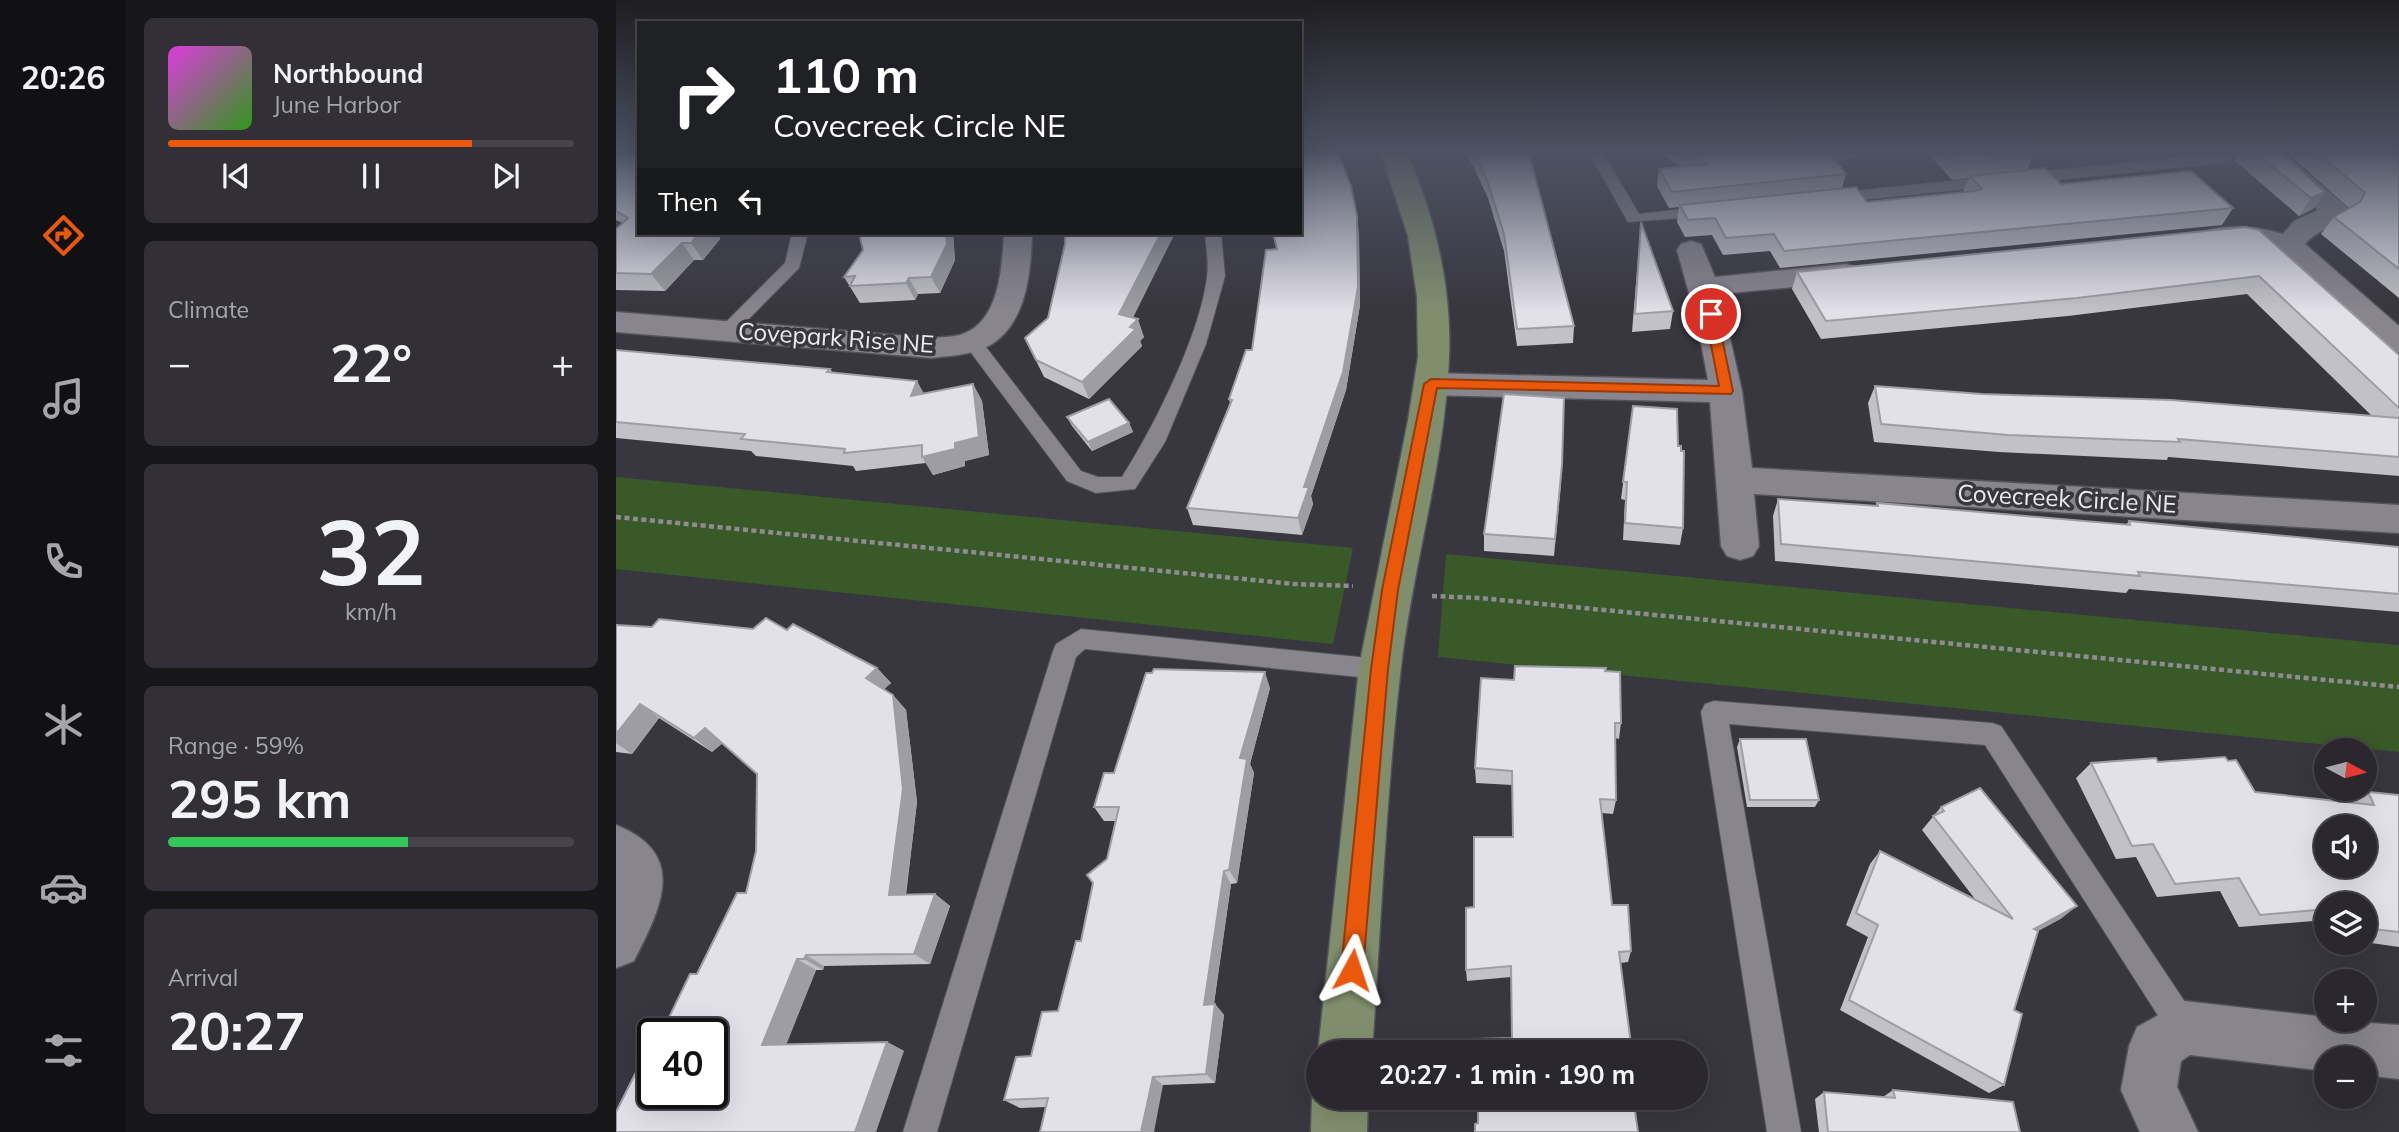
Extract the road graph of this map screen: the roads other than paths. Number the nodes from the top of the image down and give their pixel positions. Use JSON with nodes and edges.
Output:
{"nodes":[{"id":1,"x":1413,"y":206,"type":"edge"},
{"id":2,"x":1626,"y":206,"type":"edge"},
{"id":3,"x":2329,"y":206,"type":"edge"},
{"id":4,"x":1730,"y":209,"type":"edge"},
{"id":5,"x":800,"y":235,"type":"edge"},
{"id":6,"x":1018,"y":235,"type":"edge"},
{"id":7,"x":1213,"y":235,"type":"edge"},
{"id":8,"x":2298,"y":237,"type":"junction"},
{"id":9,"x":2194,"y":238,"type":"edge"},
{"id":10,"x":1691,"y":250,"type":"dead end"},
{"id":11,"x":1869,"y":271,"type":"edge"},
{"id":12,"x":1705,"y":287,"type":"junction"},
{"id":13,"x":616,"y":322,"type":"edge"},
{"id":14,"x":727,"y":331,"type":"junction"},
{"id":15,"x":972,"y":342,"type":"junction"},
{"id":16,"x":2399,"y":343,"type":"edge"},
{"id":17,"x":1431,"y":374,"type":"junction"},
{"id":18,"x":1724,"y":380,"type":"junction"},
{"id":19,"x":1736,"y":480,"type":"junction"},
{"id":20,"x":2399,"y":519,"type":"edge"},
{"id":21,"x":1740,"y":546,"type":"dead end"},
{"id":22,"x":1379,"y":669,"type":"junction"},
{"id":23,"x":616,"y":848,"type":"edge"},
{"id":24,"x":616,"y":943,"type":"edge"},
{"id":25,"x":2184,"y":1028,"type":"junction"},
{"id":26,"x":1346,"y":1040,"type":"edge"},
{"id":27,"x":2399,"y":1052,"type":"edge"},
{"id":28,"x":1340,"y":1110,"type":"edge"},
{"id":29,"x":920,"y":1132,"type":"edge"},
{"id":30,"x":1339,"y":1132,"type":"edge"},
{"id":31,"x":1784,"y":1132,"type":"edge"},
{"id":32,"x":2170,"y":1132,"type":"edge"}],
"edges":[{"from":1,"to":17,"type":"street"},
{"from":2,"to":4,"type":"lane"},
{"from":3,"to":8,"type":"street"},
{"from":5,"to":14,"type":"lane"},
{"from":6,"to":15,"type":"street","name":"Covepark Rise NE"},
{"from":7,"to":15,"type":"lane"},
{"from":8,"to":9,"type":"street"},
{"from":8,"to":16,"type":"street"},
{"from":10,"to":12,"type":"street"},
{"from":11,"to":12,"type":"street"},
{"from":12,"to":18,"type":"street"},
{"from":13,"to":14,"type":"street","name":"Covepark Rise NE"},
{"from":14,"to":15,"type":"street","name":"Covepark Rise NE"},
{"from":17,"to":18,"type":"street"},
{"from":17,"to":22,"type":"street"},
{"from":18,"to":19,"type":"street"},
{"from":19,"to":20,"type":"street","name":"Covecreek Circle NE"},
{"from":19,"to":21,"type":"street"},
{"from":22,"to":26,"type":"street"},
{"from":22,"to":29,"type":"lane"},
{"from":23,"to":24,"type":"street"},
{"from":25,"to":27,"type":"street"},
{"from":25,"to":31,"type":"lane"},
{"from":25,"to":32,"type":"street"},
{"from":28,"to":30,"type":"street"}]}
